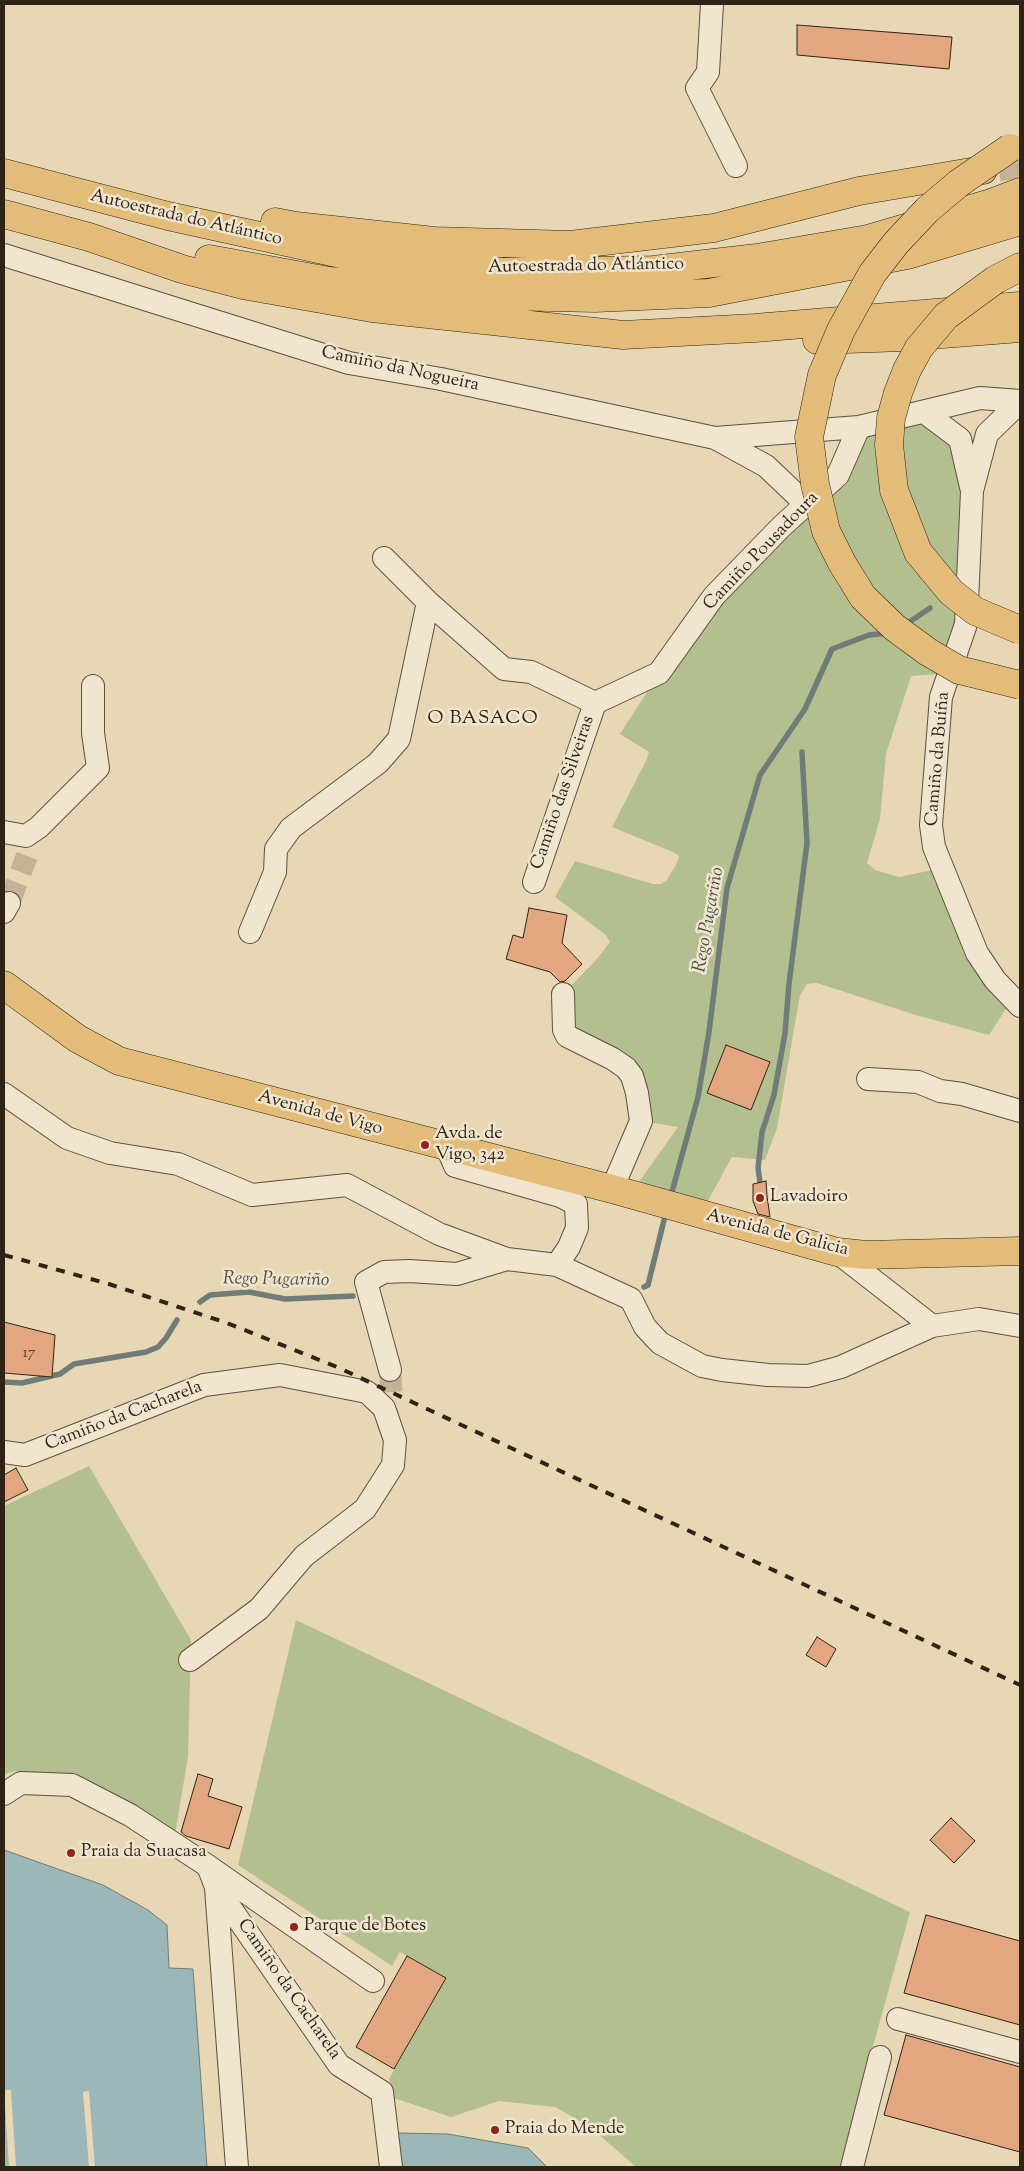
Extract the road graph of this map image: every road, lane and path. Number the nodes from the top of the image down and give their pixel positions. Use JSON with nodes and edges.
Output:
{"nodes":[{"id":1,"x":712,"y":4,"type":"edge"},
{"id":2,"x":1010,"y":152,"type":"edge"},
{"id":3,"x":736,"y":166,"type":"dead end"},
{"id":4,"x":4,"y":169,"type":"edge"},
{"id":5,"x":4,"y":173,"type":"edge"},
{"id":6,"x":1020,"y":192,"type":"edge"},
{"id":7,"x":4,"y":214,"type":"edge"},
{"id":8,"x":1020,"y":221,"type":"edge"},
{"id":9,"x":89,"y":237,"type":"junction"},
{"id":10,"x":4,"y":255,"type":"edge"},
{"id":11,"x":1020,"y":267,"type":"edge"},
{"id":12,"x":1020,"y":306,"type":"edge"},
{"id":13,"x":1020,"y":328,"type":"edge"},
{"id":14,"x":623,"y":335,"type":"junction"},
{"id":15,"x":1020,"y":402,"type":"edge"},
{"id":16,"x":924,"y":412,"type":"junction"},
{"id":17,"x":859,"y":428,"type":"junction"},
{"id":18,"x":715,"y":438,"type":"junction"},
{"id":19,"x":972,"y":491,"type":"junction"},
{"id":20,"x":806,"y":504,"type":"junction"},
{"id":21,"x":384,"y":558,"type":"dead end"},
{"id":22,"x":428,"y":602,"type":"junction"},
{"id":23,"x":1020,"y":630,"type":"edge"},
{"id":24,"x":1020,"y":685,"type":"edge"},
{"id":25,"x":94,"y":686,"type":"dead end"},
{"id":26,"x":595,"y":703,"type":"junction"},
{"id":27,"x":4,"y":832,"type":"edge"},
{"id":28,"x":534,"y":882,"type":"dead end"},
{"id":29,"x":250,"y":932,"type":"dead end"},
{"id":30,"x":4,"y":985,"type":"edge"},
{"id":31,"x":563,"y":994,"type":"dead end"},
{"id":32,"x":1020,"y":1006,"type":"edge"},
{"id":33,"x":868,"y":1079,"type":"dead end"},
{"id":34,"x":4,"y":1094,"type":"edge"},
{"id":35,"x":1020,"y":1111,"type":"edge"},
{"id":36,"x":447,"y":1147,"type":"junction"},
{"id":37,"x":618,"y":1191,"type":"junction"},
{"id":38,"x":655,"y":1201,"type":"joint"},
{"id":39,"x":1020,"y":1251,"type":"edge"},
{"id":40,"x":836,"y":1252,"type":"junction"},
{"id":41,"x":507,"y":1259,"type":"junction"},
{"id":42,"x":557,"y":1265,"type":"junction"},
{"id":43,"x":932,"y":1326,"type":"junction"},
{"id":44,"x":1020,"y":1326,"type":"edge"},
{"id":45,"x":390,"y":1370,"type":"tunnel mouth"},
{"id":46,"x":392,"y":1398,"type":"tunnel mouth"},
{"id":47,"x":395,"y":1440,"type":"junction"},
{"id":48,"x":4,"y":1452,"type":"edge"},
{"id":49,"x":190,"y":1660,"type":"dead end"},
{"id":50,"x":4,"y":1794,"type":"edge"},
{"id":51,"x":212,"y":1876,"type":"junction"},
{"id":52,"x":373,"y":1981,"type":"dead end"},
{"id":53,"x":898,"y":2019,"type":"dead end"},
{"id":54,"x":1020,"y":2052,"type":"edge"},
{"id":55,"x":880,"y":2057,"type":"dead end"},
{"id":56,"x":237,"y":2167,"type":"edge"},
{"id":57,"x":391,"y":2167,"type":"edge"},
{"id":58,"x":852,"y":2167,"type":"edge"}],
"edges":[{"from":1,"to":3,"type":"street"},
{"from":2,"to":4,"type":"main road"},
{"from":2,"to":24,"type":"main road","bridge":true},
{"from":5,"to":6,"type":"main road","name":"Autoestrada do Atlántico"},
{"from":7,"to":9,"type":"main road","name":"Autoestrada do Atlántico"},
{"from":8,"to":9,"type":"main road","name":"Autoestrada do Atlántico"},
{"from":9,"to":14,"type":"main road","name":"Autoestrada do Atlántico"},
{"from":10,"to":18,"type":"street","name":"Camiño da Nogueira"},
{"from":11,"to":23,"type":"main road","bridge":true},
{"from":12,"to":14,"type":"main road","name":"Autoestrada do Atlántico"},
{"from":13,"to":14,"type":"main road"},
{"from":15,"to":16,"type":"street","name":"Camiño da Nogueira"},
{"from":15,"to":19,"type":"street","name":"Camiño da Buíña"},
{"from":16,"to":17,"type":"street","name":"Camiño da Nogueira"},
{"from":16,"to":19,"type":"street","name":"Camiño da Buíña"},
{"from":17,"to":18,"type":"street","name":"Camiño da Nogueira"},
{"from":17,"to":20,"type":"street","name":"Camiño Pousadoura"},
{"from":18,"to":20,"type":"street","name":"Camiño da Nogueira"},
{"from":19,"to":32,"type":"street","name":"Camiño da Buíña"},
{"from":20,"to":26,"type":"street","name":"Camiño Pousadoura"},
{"from":21,"to":22,"type":"street"},
{"from":22,"to":26,"type":"street"},
{"from":22,"to":29,"type":"street"},
{"from":25,"to":27,"type":"street"},
{"from":26,"to":28,"type":"street","name":"Camiño das Silveiras"},
{"from":30,"to":36,"type":"main road","name":"Avenida de Vigo"},
{"from":31,"to":37,"type":"street"},
{"from":33,"to":35,"type":"street"},
{"from":34,"to":41,"type":"street"},
{"from":36,"to":37,"type":"main road","name":"Avenida de Vigo"},
{"from":36,"to":42,"type":"street"},
{"from":37,"to":38,"type":"main road","name":"Avenida de Vigo"},
{"from":38,"to":40,"type":"main road","name":"Avenida de Galicia"},
{"from":39,"to":40,"type":"main road","name":"Avenida de Galicia"},
{"from":40,"to":43,"type":"street"},
{"from":41,"to":42,"type":"street"},
{"from":41,"to":45,"type":"street"},
{"from":42,"to":43,"type":"street"},
{"from":43,"to":44,"type":"street"},
{"from":46,"to":47,"type":"street","name":"Camiño da Cacharela"},
{"from":47,"to":48,"type":"street","name":"Camiño da Cacharela"},
{"from":47,"to":49,"type":"street","name":"Camiño da Cacharela"},
{"from":50,"to":51,"type":"street","name":"Camiño da Cacharela"},
{"from":51,"to":52,"type":"street","name":"Camiño da Cacharela"},
{"from":51,"to":56,"type":"street","name":"Camiño da Cacharela"},
{"from":51,"to":57,"type":"street","name":"Camiño da Cacharela"},
{"from":53,"to":54,"type":"street"},
{"from":55,"to":58,"type":"street"}]}
